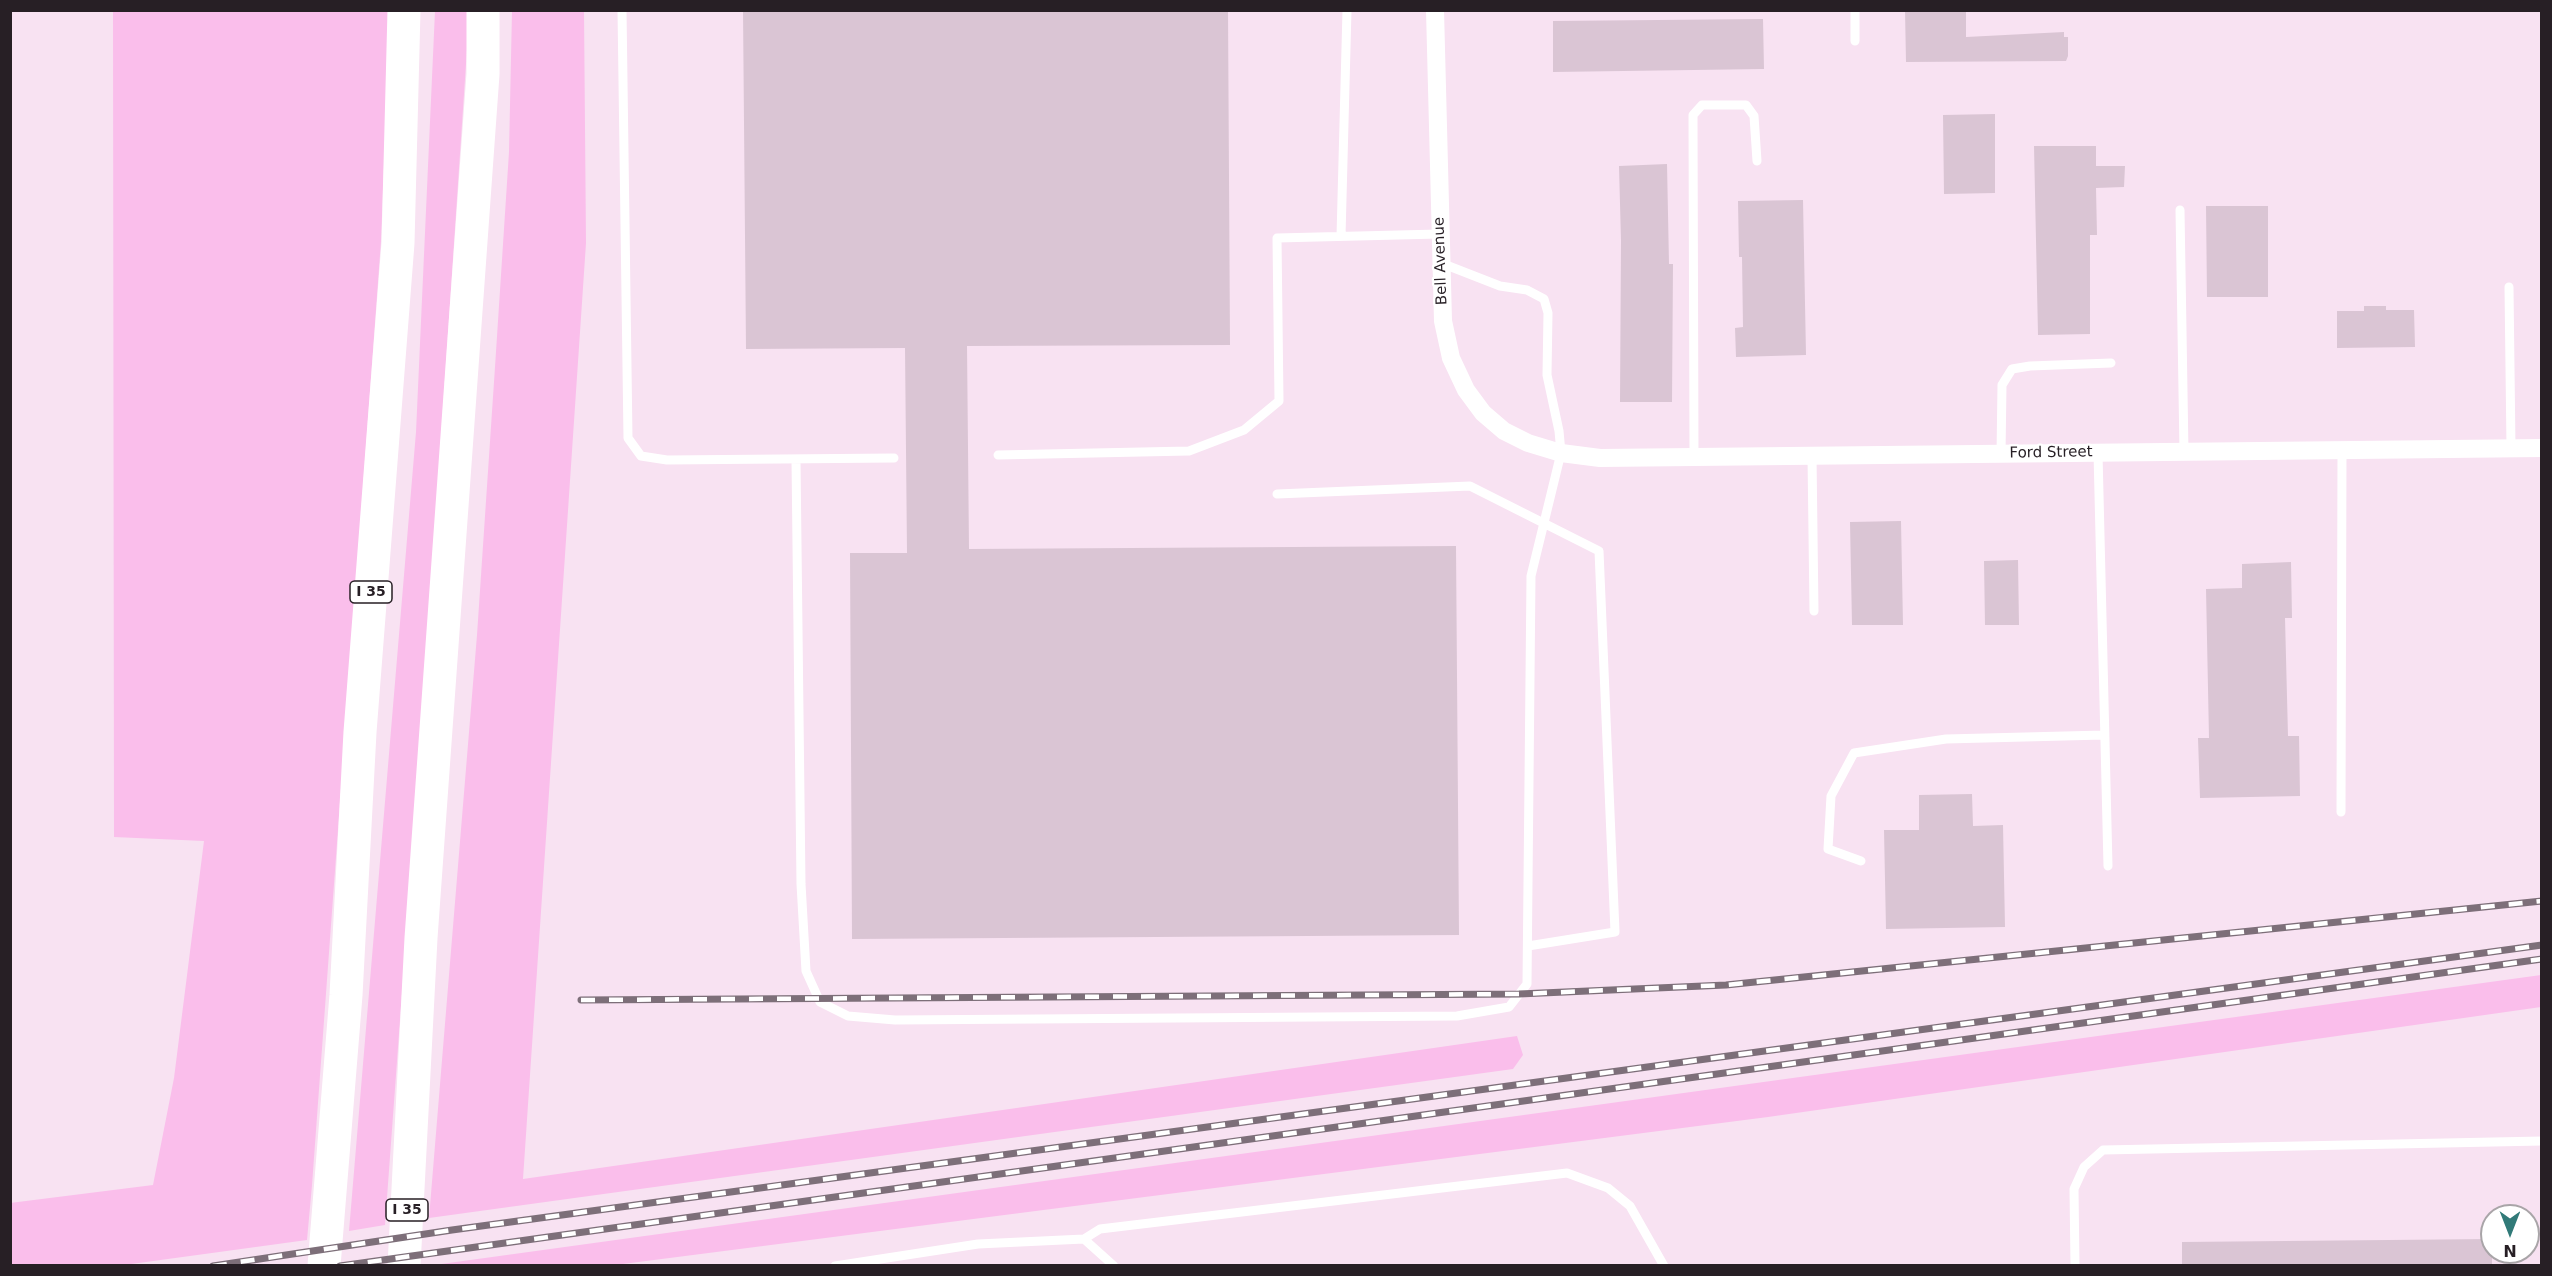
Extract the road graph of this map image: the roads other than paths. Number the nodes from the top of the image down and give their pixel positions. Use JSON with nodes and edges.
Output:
{"nodes":[{"id":1,"x":404,"y":10,"type":"edge"},
{"id":2,"x":483,"y":10,"type":"edge"},
{"id":3,"x":622,"y":10,"type":"edge"},
{"id":4,"x":1347,"y":10,"type":"edge"},
{"id":5,"x":1435,"y":10,"type":"edge"},
{"id":6,"x":1855,"y":10,"type":"edge"},
{"id":7,"x":1856,"y":41,"type":"dead end"},
{"id":8,"x":1757,"y":161,"type":"dead end"},
{"id":9,"x":2180,"y":210,"type":"dead end"},
{"id":10,"x":1439,"y":234,"type":"junction"},
{"id":11,"x":1341,"y":236,"type":"junction"},
{"id":12,"x":1440,"y":262,"type":"junction"},
{"id":13,"x":2509,"y":287,"type":"dead end"},
{"id":14,"x":2111,"y":363,"type":"dead end"},
{"id":15,"x":2511,"y":448,"type":"junction"},
{"id":16,"x":2541,"y":448,"type":"edge"},
{"id":17,"x":2342,"y":450,"type":"junction"},
{"id":18,"x":2184,"y":452,"type":"junction"},
{"id":19,"x":1561,"y":453,"type":"junction"},
{"id":20,"x":2098,"y":453,"type":"junction"},
{"id":21,"x":2001,"y":454,"type":"junction"},
{"id":22,"x":998,"y":455,"type":"dead end"},
{"id":23,"x":1812,"y":456,"type":"junction"},
{"id":24,"x":1694,"y":457,"type":"junction"},
{"id":25,"x":894,"y":458,"type":"dead end"},
{"id":26,"x":796,"y":460,"type":"junction"},
{"id":27,"x":1277,"y":494,"type":"dead end"},
{"id":28,"x":1544,"y":523,"type":"junction"},
{"id":29,"x":1814,"y":611,"type":"dead end"},
{"id":30,"x":2104,"y":735,"type":"junction"},
{"id":31,"x":2341,"y":812,"type":"dead end"},
{"id":32,"x":1861,"y":861,"type":"dead end"},
{"id":33,"x":2108,"y":866,"type":"dead end"},
{"id":34,"x":1528,"y":946,"type":"junction"},
{"id":35,"x":2541,"y":1141,"type":"edge"},
{"id":36,"x":1084,"y":1239,"type":"junction"},
{"id":37,"x":324,"y":1266,"type":"edge"},
{"id":38,"x":404,"y":1266,"type":"edge"},
{"id":39,"x":835,"y":1266,"type":"edge"},
{"id":40,"x":1114,"y":1266,"type":"edge"},
{"id":41,"x":1664,"y":1266,"type":"edge"},
{"id":42,"x":2075,"y":1266,"type":"edge"}],
"edges":[{"from":1,"to":37,"type":"highway","number":"I 35"},
{"from":2,"to":38,"type":"highway","number":"I 35"},
{"from":3,"to":26,"type":"lane"},
{"from":4,"to":11,"type":"lane"},
{"from":5,"to":10,"type":"street","name":"Bell Avenue"},
{"from":6,"to":7,"type":"lane"},
{"from":8,"to":24,"type":"lane"},
{"from":9,"to":18,"type":"lane"},
{"from":10,"to":11,"type":"lane"},
{"from":10,"to":12,"type":"street","name":"Bell Avenue"},
{"from":11,"to":22,"type":"lane"},
{"from":12,"to":19,"type":"street","name":"Bell Avenue"},
{"from":12,"to":19,"type":"lane"},
{"from":13,"to":15,"type":"lane"},
{"from":14,"to":21,"type":"lane"},
{"from":15,"to":16,"type":"street","name":"Ford Street"},
{"from":15,"to":17,"type":"street","name":"Ford Street"},
{"from":17,"to":18,"type":"street","name":"Ford Street"},
{"from":17,"to":31,"type":"lane"},
{"from":18,"to":20,"type":"street","name":"Ford Street"},
{"from":19,"to":24,"type":"street","name":"Ford Street"},
{"from":19,"to":28,"type":"lane"},
{"from":20,"to":21,"type":"street","name":"Ford Street"},
{"from":20,"to":30,"type":"lane"},
{"from":21,"to":23,"type":"street","name":"Ford Street"},
{"from":23,"to":24,"type":"street","name":"Ford Street"},
{"from":23,"to":29,"type":"lane"},
{"from":25,"to":26,"type":"lane"},
{"from":26,"to":34,"type":"lane"},
{"from":27,"to":28,"type":"lane"},
{"from":28,"to":34,"type":"lane"},
{"from":28,"to":34,"type":"lane"},
{"from":30,"to":32,"type":"lane"},
{"from":30,"to":33,"type":"lane"},
{"from":35,"to":42,"type":"lane"},
{"from":36,"to":39,"type":"lane"},
{"from":36,"to":40,"type":"lane"},
{"from":36,"to":41,"type":"lane"}]}
